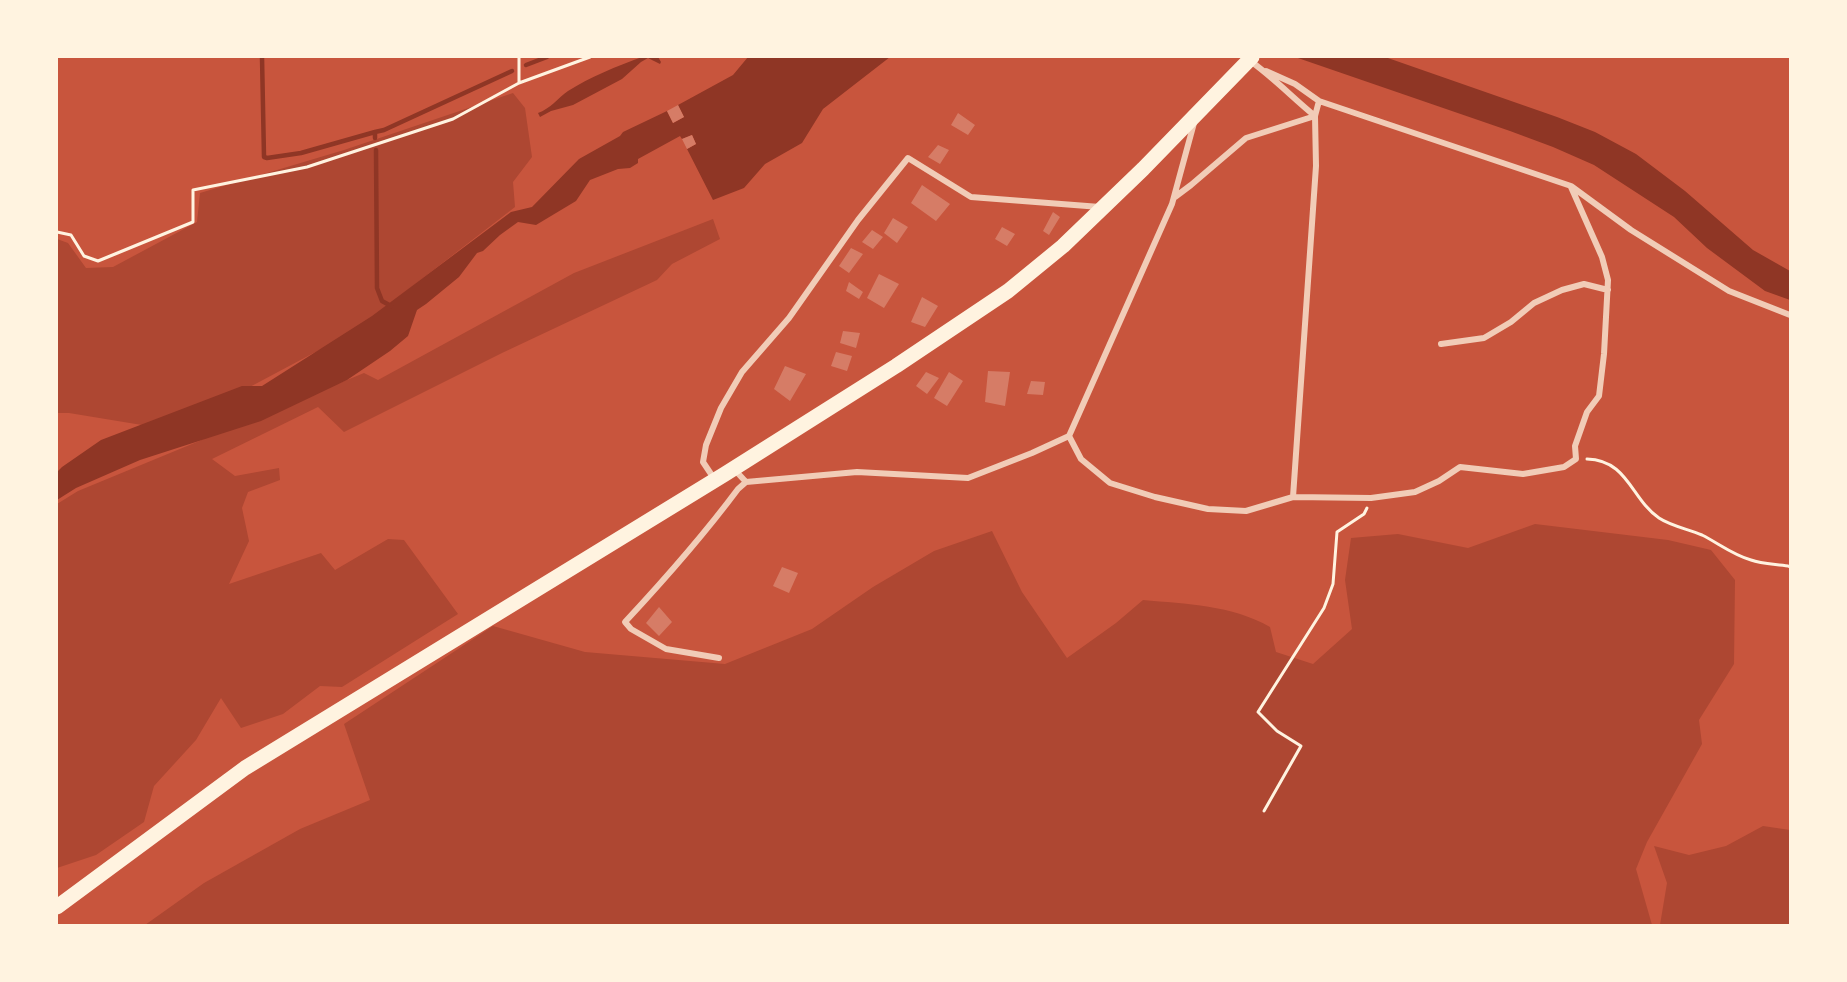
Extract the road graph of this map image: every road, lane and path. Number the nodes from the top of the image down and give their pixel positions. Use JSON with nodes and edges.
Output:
{"nodes":[{"id":1,"x":519,"y":57,"type":"edge"},
{"id":2,"x":590,"y":57,"type":"edge"},
{"id":3,"x":1248,"y":58,"type":"edge"},
{"id":4,"x":1262,"y":69,"type":"junction"},
{"id":5,"x":519,"y":83,"type":"junction"},
{"id":6,"x":1319,"y":101,"type":"junction"},
{"id":7,"x":1197,"y":114,"type":"junction"},
{"id":8,"x":1315,"y":116,"type":"junction"},
{"id":9,"x":1571,"y":186,"type":"junction"},
{"id":10,"x":1174,"y":197,"type":"junction"},
{"id":11,"x":1103,"y":207,"type":"junction"},
{"id":12,"x":57,"y":232,"type":"edge"},
{"id":13,"x":1608,"y":290,"type":"junction"},
{"id":14,"x":1790,"y":315,"type":"edge"},
{"id":15,"x":1441,"y":344,"type":"dead end"},
{"id":16,"x":1069,"y":436,"type":"junction"},
{"id":17,"x":1576,"y":459,"type":"junction"},
{"id":18,"x":733,"y":468,"type":"junction"},
{"id":19,"x":715,"y":480,"type":"junction"},
{"id":20,"x":746,"y":482,"type":"junction"},
{"id":21,"x":1293,"y":497,"type":"junction"},
{"id":22,"x":1371,"y":498,"type":"junction"},
{"id":23,"x":1790,"y":567,"type":"edge"},
{"id":24,"x":719,"y":658,"type":"dead end"},
{"id":25,"x":1264,"y":811,"type":"dead end"},
{"id":26,"x":57,"y":907,"type":"edge"}],
"edges":[{"from":1,"to":5,"type":"path"},
{"from":2,"to":5,"type":"path"},
{"from":3,"to":4,"type":"street"},
{"from":3,"to":7,"type":"highway"},
{"from":4,"to":6,"type":"street"},
{"from":4,"to":8,"type":"street"},
{"from":5,"to":12,"type":"path"},
{"from":6,"to":8,"type":"street"},
{"from":6,"to":9,"type":"street"},
{"from":7,"to":10,"type":"street"},
{"from":7,"to":11,"type":"highway"},
{"from":8,"to":10,"type":"street"},
{"from":8,"to":21,"type":"street"},
{"from":9,"to":13,"type":"street"},
{"from":9,"to":14,"type":"street"},
{"from":10,"to":16,"type":"street"},
{"from":11,"to":18,"type":"highway"},
{"from":11,"to":19,"type":"street"},
{"from":13,"to":15,"type":"street"},
{"from":13,"to":17,"type":"street"},
{"from":16,"to":20,"type":"street"},
{"from":16,"to":21,"type":"street"},
{"from":17,"to":22,"type":"street"},
{"from":17,"to":23,"type":"path"},
{"from":18,"to":19,"type":"highway"},
{"from":18,"to":20,"type":"street"},
{"from":19,"to":26,"type":"highway"},
{"from":20,"to":24,"type":"street"},
{"from":21,"to":22,"type":"street"},
{"from":22,"to":25,"type":"path"}]}
